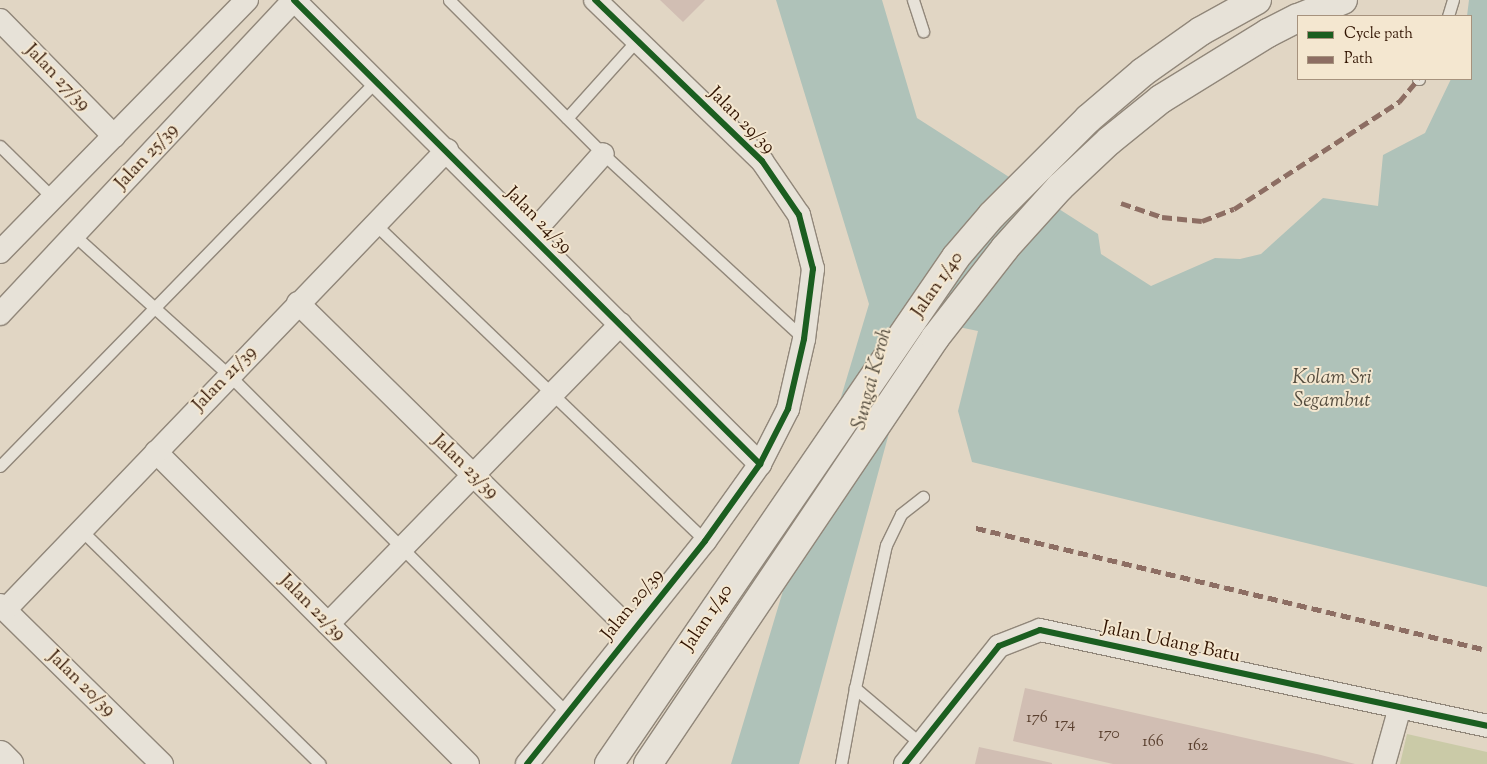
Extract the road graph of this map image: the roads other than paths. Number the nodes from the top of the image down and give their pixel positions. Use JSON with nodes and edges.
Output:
{"nodes":[{"id":1,"x":247,"y":0,"type":"edge"},
{"id":2,"x":294,"y":0,"type":"edge"},
{"id":3,"x":449,"y":0,"type":"edge"},
{"id":4,"x":595,"y":0,"type":"edge"},
{"id":5,"x":913,"y":0,"type":"edge"},
{"id":6,"x":1257,"y":0,"type":"edge"},
{"id":7,"x":1343,"y":0,"type":"edge"},
{"id":8,"x":1452,"y":0,"type":"edge"},
{"id":9,"x":1306,"y":15,"type":"edge"},
{"id":10,"x":1448,"y":15,"type":"edge"},
{"id":11,"x":1297,"y":19,"type":"edge"},
{"id":12,"x":0,"y":20,"type":"edge"},
{"id":13,"x":923,"y":31,"type":"dead end"},
{"id":14,"x":637,"y":40,"type":"junction"},
{"id":15,"x":376,"y":81,"type":"junction"},
{"id":16,"x":567,"y":118,"type":"junction"},
{"id":17,"x":114,"y":136,"type":"junction"},
{"id":18,"x":0,"y":146,"type":"edge"},
{"id":19,"x":446,"y":150,"type":"junction"},
{"id":20,"x":603,"y":154,"type":"junction"},
{"id":21,"x":53,"y":198,"type":"junction"},
{"id":22,"x":375,"y":224,"type":"junction"},
{"id":23,"x":74,"y":235,"type":"junction"},
{"id":24,"x":531,"y":235,"type":"junction"},
{"id":25,"x":0,"y":252,"type":"edge"},
{"id":26,"x":298,"y":303,"type":"junction"},
{"id":27,"x":155,"y":308,"type":"junction"},
{"id":28,"x":0,"y":314,"type":"edge"},
{"id":29,"x":621,"y":324,"type":"junction"},
{"id":30,"x":804,"y":339,"type":"junction"},
{"id":31,"x":229,"y":375,"type":"junction"},
{"id":32,"x":553,"y":395,"type":"junction"},
{"id":33,"x":156,"y":452,"type":"junction"},
{"id":34,"x":760,"y":464,"type":"junction"},
{"id":35,"x":0,"y":466,"type":"edge"},
{"id":36,"x":474,"y":475,"type":"junction"},
{"id":37,"x":923,"y":497,"type":"dead end"},
{"id":38,"x":81,"y":530,"type":"junction"},
{"id":39,"x":705,"y":541,"type":"junction"},
{"id":40,"x":404,"y":547,"type":"junction"},
{"id":41,"x":2,"y":607,"type":"edge"},
{"id":42,"x":328,"y":624,"type":"junction"},
{"id":43,"x":632,"y":631,"type":"junction"},
{"id":44,"x":855,"y":688,"type":"junction"},
{"id":45,"x":1400,"y":707,"type":"junction"},
{"id":46,"x":568,"y":714,"type":"junction"},
{"id":47,"x":1487,"y":726,"type":"edge"},
{"id":48,"x":921,"y":744,"type":"junction"},
{"id":49,"x":0,"y":755,"type":"edge"},
{"id":50,"x":8,"y":764,"type":"edge"},
{"id":51,"x":162,"y":764,"type":"edge"},
{"id":52,"x":320,"y":764,"type":"edge"},
{"id":53,"x":468,"y":764,"type":"edge"},
{"id":54,"x":528,"y":764,"type":"edge"},
{"id":55,"x":609,"y":764,"type":"edge"},
{"id":56,"x":648,"y":764,"type":"edge"},
{"id":57,"x":841,"y":764,"type":"edge"},
{"id":58,"x":904,"y":764,"type":"edge"},
{"id":59,"x":1384,"y":764,"type":"edge"}],
"edges":[{"from":1,"to":17,"type":"street","name":"Jalan 25/39"},
{"from":2,"to":15,"type":"street","name":"Jalan 24/39"},
{"from":2,"to":23,"type":"street","name":"Jalan 25/39"},
{"from":3,"to":16,"type":"lane"},
{"from":4,"to":14,"type":"street","name":"Jalan 29/39"},
{"from":5,"to":13,"type":"lane"},
{"from":6,"to":55,"type":"main road","name":"Jalan 1/40"},
{"from":7,"to":9,"type":"main road"},
{"from":8,"to":10,"type":"lane"},
{"from":11,"to":56,"type":"main road","name":"Jalan 1/40"},
{"from":12,"to":17,"type":"street","name":"Jalan 27/39"},
{"from":14,"to":16,"type":"lane"},
{"from":14,"to":30,"type":"street","name":"Jalan 29/39"},
{"from":15,"to":19,"type":"street","name":"Jalan 24/39"},
{"from":15,"to":27,"type":"lane"},
{"from":16,"to":20,"type":"lane"},
{"from":17,"to":21,"type":"street","name":"Jalan 25/39"},
{"from":18,"to":21,"type":"lane"},
{"from":19,"to":22,"type":"street","name":"Jalan 21/39"},
{"from":19,"to":24,"type":"street","name":"Jalan 24/39"},
{"from":20,"to":24,"type":"street"},
{"from":20,"to":30,"type":"lane"},
{"from":21,"to":25,"type":"street","name":"Jalan 25/39"},
{"from":22,"to":26,"type":"street","name":"Jalan 21/39"},
{"from":22,"to":32,"type":"lane"},
{"from":23,"to":27,"type":"lane"},
{"from":23,"to":28,"type":"street","name":"Jalan 25/39"},
{"from":24,"to":29,"type":"street","name":"Jalan 24/39"},
{"from":26,"to":31,"type":"street","name":"Jalan 21/39"},
{"from":26,"to":36,"type":"street","name":"Jalan 23/39"},
{"from":27,"to":31,"type":"lane"},
{"from":27,"to":35,"type":"lane"},
{"from":29,"to":32,"type":"street"},
{"from":29,"to":34,"type":"street","name":"Jalan 24/39"},
{"from":30,"to":34,"type":"street","name":"Jalan 29/39"},
{"from":31,"to":33,"type":"street","name":"Jalan 21/39"},
{"from":31,"to":40,"type":"lane"},
{"from":32,"to":36,"type":"street"},
{"from":32,"to":39,"type":"lane"},
{"from":33,"to":38,"type":"street","name":"Jalan 21/39"},
{"from":33,"to":42,"type":"street","name":"Jalan 22/39"},
{"from":34,"to":39,"type":"street","name":"Jalan 20/39"},
{"from":36,"to":40,"type":"street"},
{"from":36,"to":43,"type":"street","name":"Jalan 23/39"},
{"from":37,"to":44,"type":"lane"},
{"from":38,"to":41,"type":"street","name":"Jalan 21/39"},
{"from":38,"to":52,"type":"lane"},
{"from":39,"to":43,"type":"street","name":"Jalan 20/39"},
{"from":40,"to":42,"type":"street"},
{"from":40,"to":46,"type":"lane"},
{"from":41,"to":51,"type":"street","name":"Jalan 20/39"},
{"from":42,"to":53,"type":"street","name":"Jalan 22/39"},
{"from":43,"to":46,"type":"street","name":"Jalan 20/39"},
{"from":44,"to":48,"type":"lane"},
{"from":44,"to":57,"type":"lane"},
{"from":45,"to":47,"type":"street","name":"Jalan Udang Batu"},
{"from":45,"to":48,"type":"street","name":"Jalan Udang Batu"},
{"from":45,"to":59,"type":"street"},
{"from":46,"to":54,"type":"street","name":"Jalan 20/39"},
{"from":48,"to":58,"type":"street","name":"Jalan Udang Batu"},
{"from":49,"to":50,"type":"main road"}]}
